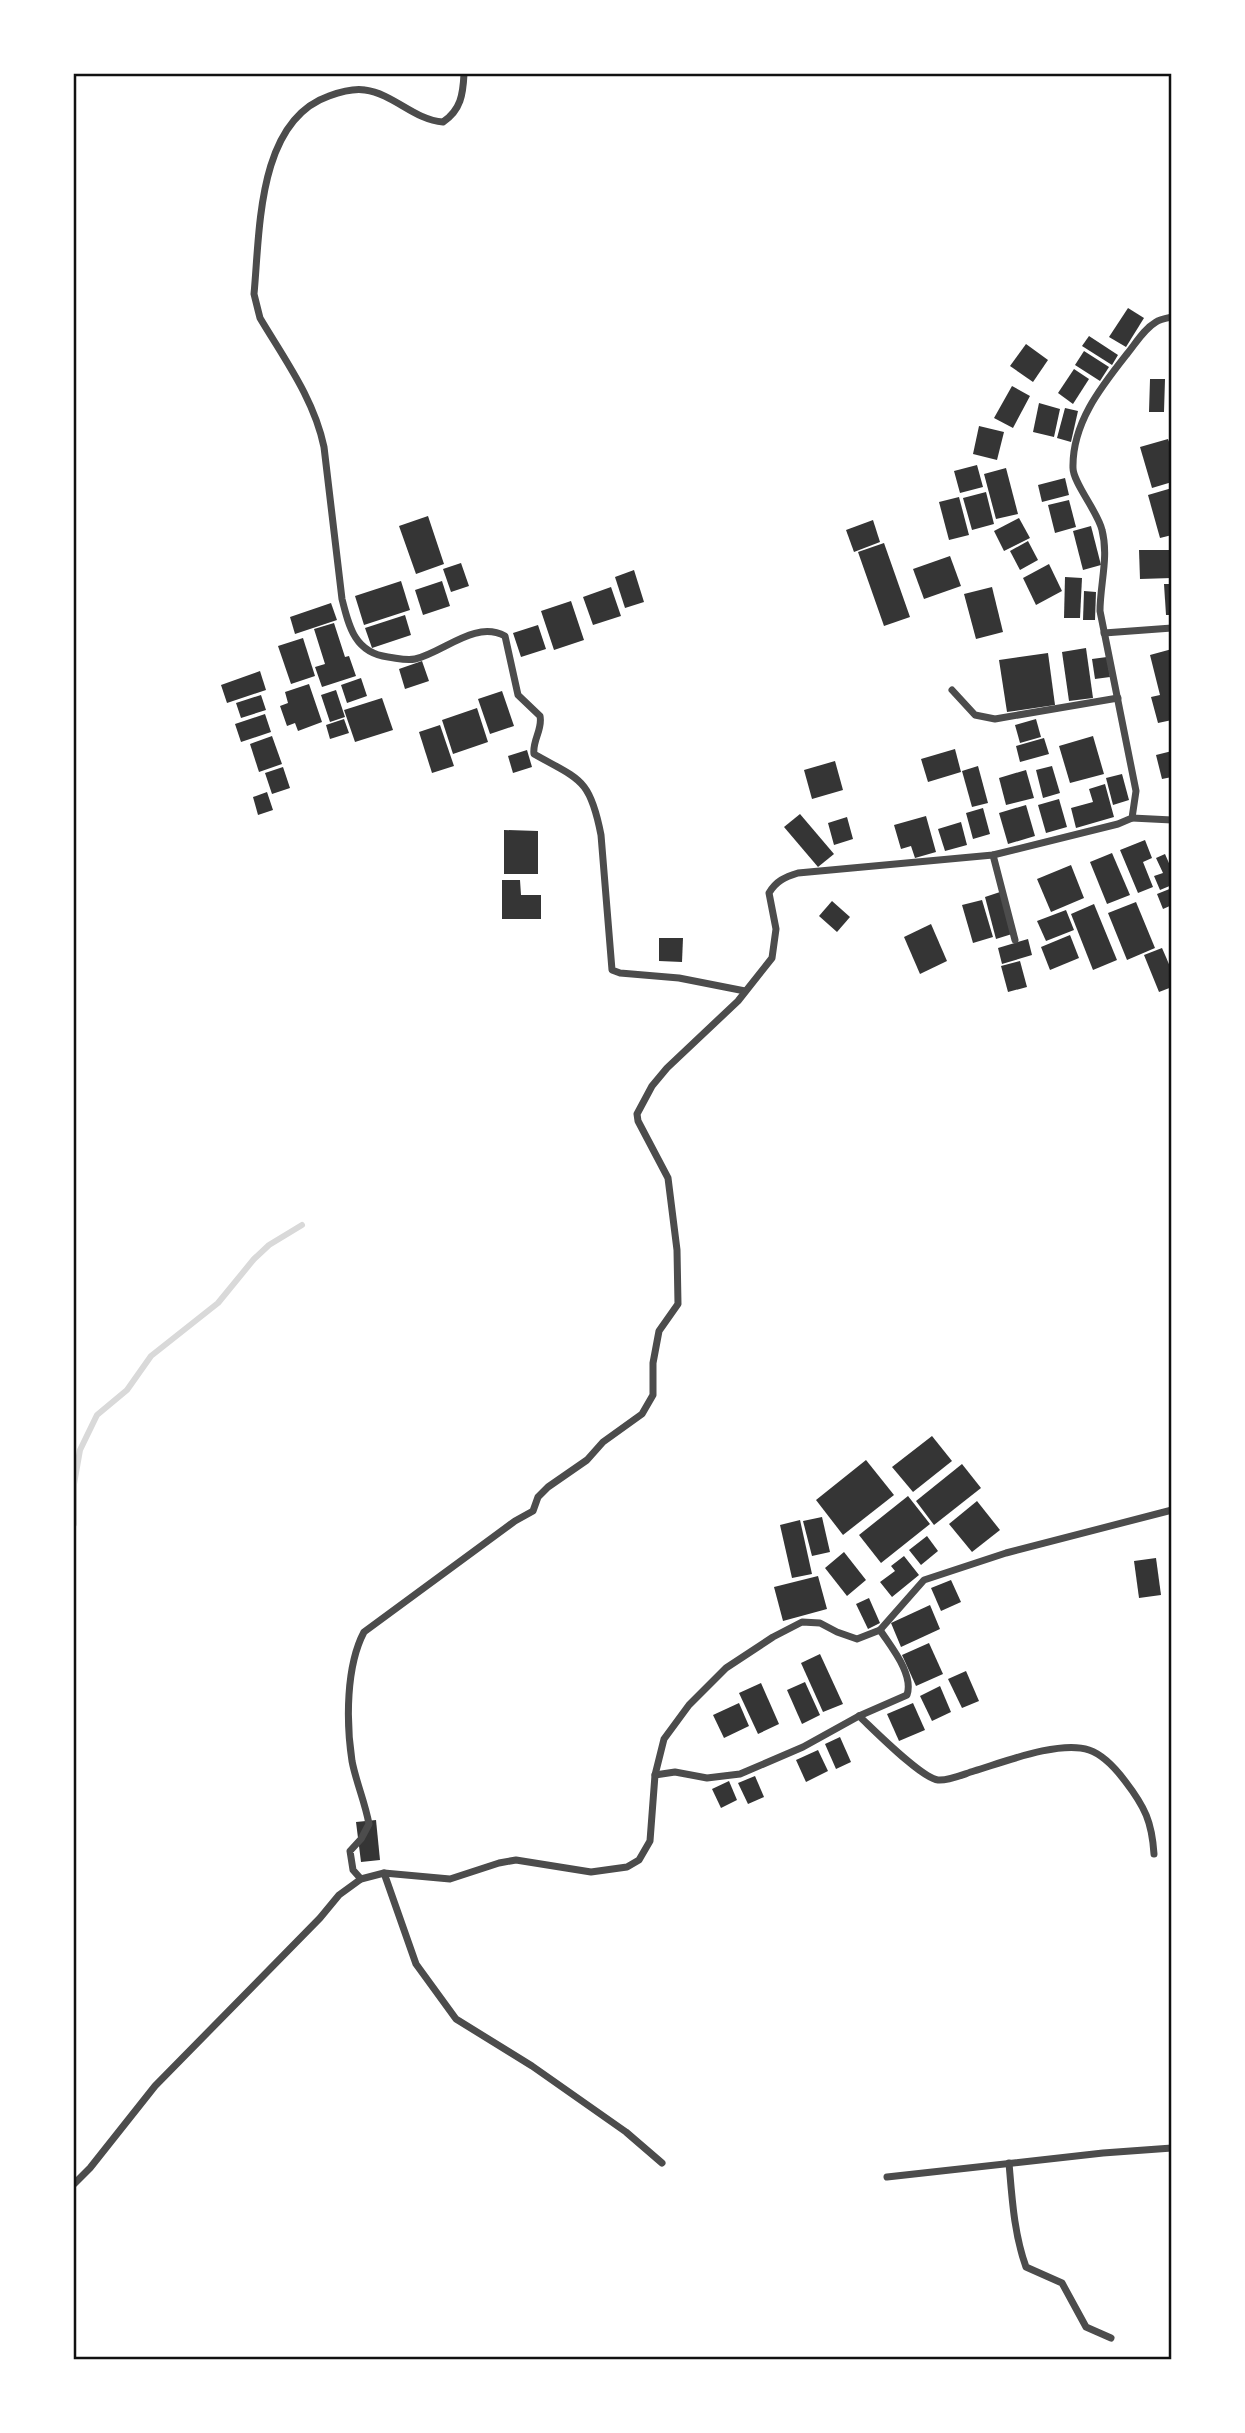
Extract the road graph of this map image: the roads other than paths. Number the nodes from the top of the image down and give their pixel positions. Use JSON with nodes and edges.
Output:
{"nodes":[{"id":1,"x":464,"y":74,"type":"edge"},
{"id":2,"x":1171,"y":317,"type":"edge"},
{"id":3,"x":1171,"y":628,"type":"edge"},
{"id":4,"x":1104,"y":633,"type":"junction"},
{"id":5,"x":952,"y":690,"type":"dead end"},
{"id":6,"x":1118,"y":698,"type":"junction"},
{"id":7,"x":1132,"y":818,"type":"junction"},
{"id":8,"x":1171,"y":820,"type":"edge"},
{"id":9,"x":993,"y":855,"type":"junction"},
{"id":10,"x":1015,"y":940,"type":"dead end"},
{"id":11,"x":745,"y":991,"type":"junction"},
{"id":12,"x":1171,"y":1510,"type":"edge"},
{"id":13,"x":880,"y":1630,"type":"junction"},
{"id":14,"x":859,"y":1716,"type":"junction"},
{"id":15,"x":655,"y":1775,"type":"junction"},
{"id":16,"x":1154,"y":1854,"type":"dead end"},
{"id":17,"x":384,"y":1873,"type":"junction"},
{"id":18,"x":361,"y":1879,"type":"junction"},
{"id":19,"x":1171,"y":2148,"type":"edge"},
{"id":20,"x":662,"y":2163,"type":"dead end"},
{"id":21,"x":1009,"y":2163,"type":"junction"},
{"id":22,"x":887,"y":2177,"type":"dead end"},
{"id":23,"x":74,"y":2184,"type":"edge"},
{"id":24,"x":1111,"y":2338,"type":"dead end"}],
"edges":[{"from":1,"to":11,"type":"street"},
{"from":2,"to":4,"type":"street"},
{"from":3,"to":4,"type":"street"},
{"from":4,"to":6,"type":"street"},
{"from":5,"to":6,"type":"street"},
{"from":6,"to":7,"type":"street"},
{"from":7,"to":8,"type":"street"},
{"from":7,"to":9,"type":"street"},
{"from":9,"to":10,"type":"street"},
{"from":9,"to":11,"type":"street"},
{"from":11,"to":18,"type":"street"},
{"from":12,"to":13,"type":"street"},
{"from":13,"to":14,"type":"street"},
{"from":13,"to":15,"type":"street"},
{"from":14,"to":15,"type":"street"},
{"from":14,"to":16,"type":"street"},
{"from":15,"to":17,"type":"street"},
{"from":17,"to":18,"type":"street"},
{"from":17,"to":20,"type":"street"},
{"from":18,"to":23,"type":"street"},
{"from":19,"to":21,"type":"street"},
{"from":21,"to":22,"type":"street"},
{"from":21,"to":24,"type":"street"}]}
